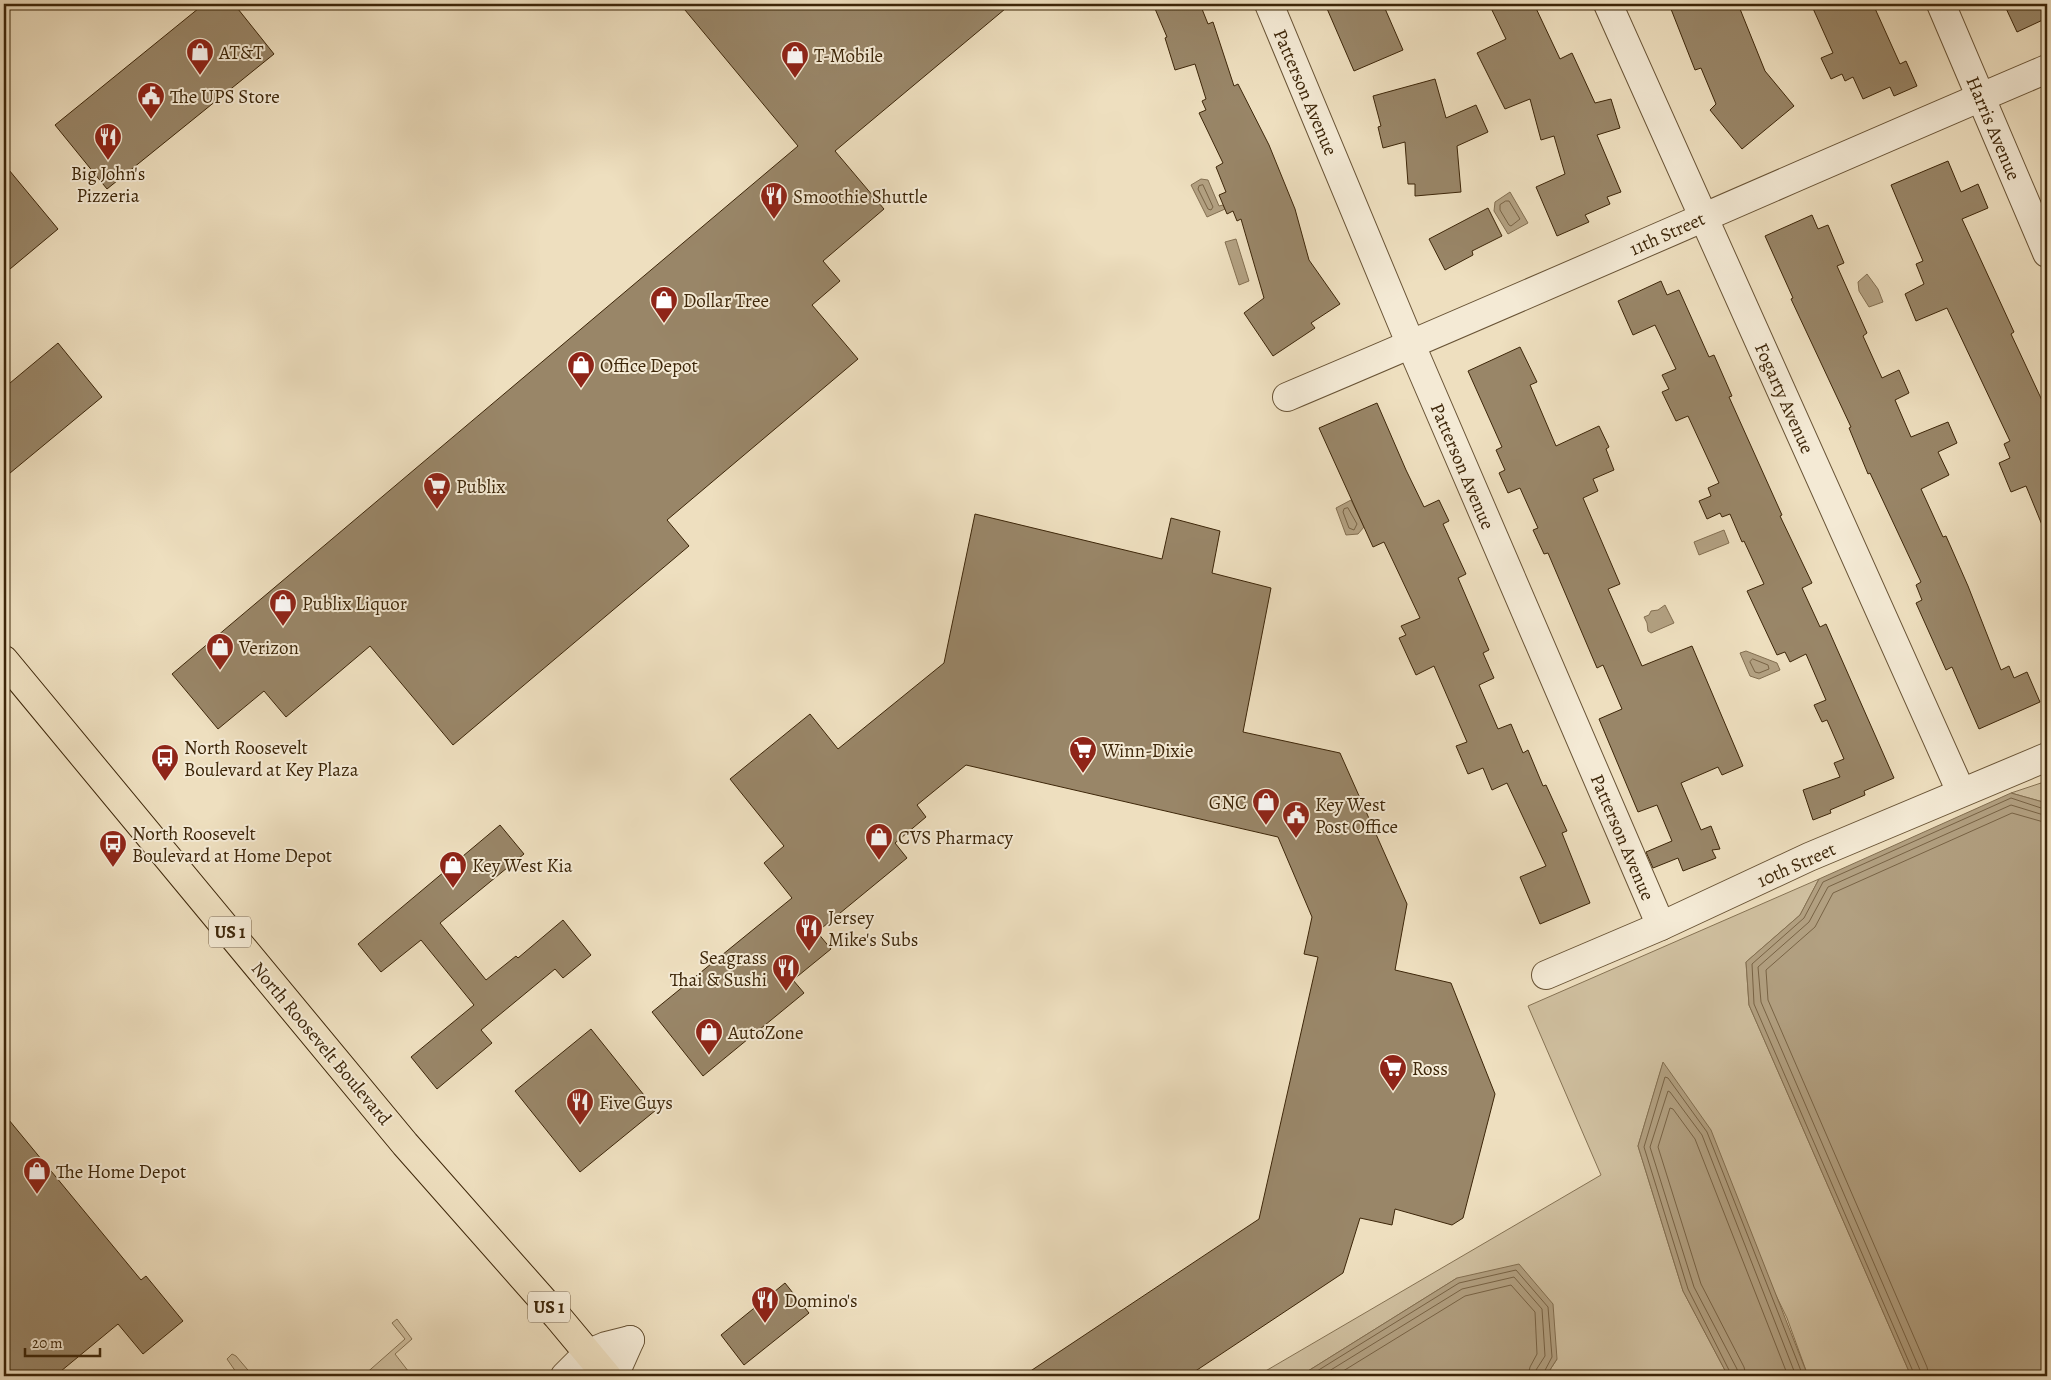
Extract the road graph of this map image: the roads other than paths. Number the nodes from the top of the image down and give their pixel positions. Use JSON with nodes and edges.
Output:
{"nodes":[{"id":1,"x":1269,"y":4,"type":"edge"},
{"id":2,"x":1608,"y":4,"type":"edge"},
{"id":3,"x":1941,"y":4,"type":"edge"},
{"id":4,"x":2047,"y":69,"type":"edge"},
{"id":5,"x":1981,"y":97,"type":"junction"},
{"id":6,"x":1703,"y":216,"type":"junction"},
{"id":7,"x":2047,"y":253,"type":"edge"},
{"id":8,"x":1411,"y":345,"type":"junction"},
{"id":9,"x":1287,"y":397,"type":"dead end"},
{"id":10,"x":4,"y":660,"type":"edge"},
{"id":11,"x":2047,"y":757,"type":"edge"},
{"id":12,"x":1961,"y":792,"type":"junction"},
{"id":13,"x":1661,"y":926,"type":"junction"},
{"id":14,"x":1546,"y":975,"type":"dead end"},
{"id":15,"x":587,"y":1354,"type":"junction"},
{"id":16,"x":565,"y":1376,"type":"edge"},
{"id":17,"x":607,"y":1376,"type":"edge"},
{"id":18,"x":614,"y":1376,"type":"edge"}],
"edges":[{"from":1,"to":8,"type":"street","name":"Patterson Avenue"},
{"from":2,"to":6,"type":"street","name":"Fogarty Avenue"},
{"from":3,"to":5,"type":"street","name":"Harris Avenue"},
{"from":4,"to":5,"type":"street","name":"11th Street"},
{"from":5,"to":6,"type":"street","name":"11th Street"},
{"from":5,"to":7,"type":"street","name":"Harris Avenue"},
{"from":6,"to":8,"type":"street","name":"11th Street"},
{"from":6,"to":12,"type":"street","name":"Fogarty Avenue"},
{"from":8,"to":9,"type":"street","name":"11th Street"},
{"from":8,"to":13,"type":"street","name":"Patterson Avenue"},
{"from":10,"to":15,"type":"main road","name":"North Roosevelt Boulevard","number":"US 1"},
{"from":11,"to":12,"type":"street","name":"10th Street"},
{"from":12,"to":13,"type":"street","name":"10th Street"},
{"from":13,"to":14,"type":"street","name":"10th Street"},
{"from":15,"to":16,"type":"street"},
{"from":15,"to":17,"type":"main road","name":"North Roosevelt Boulevard","number":"US 1"},
{"from":15,"to":18,"type":"street"}]}
